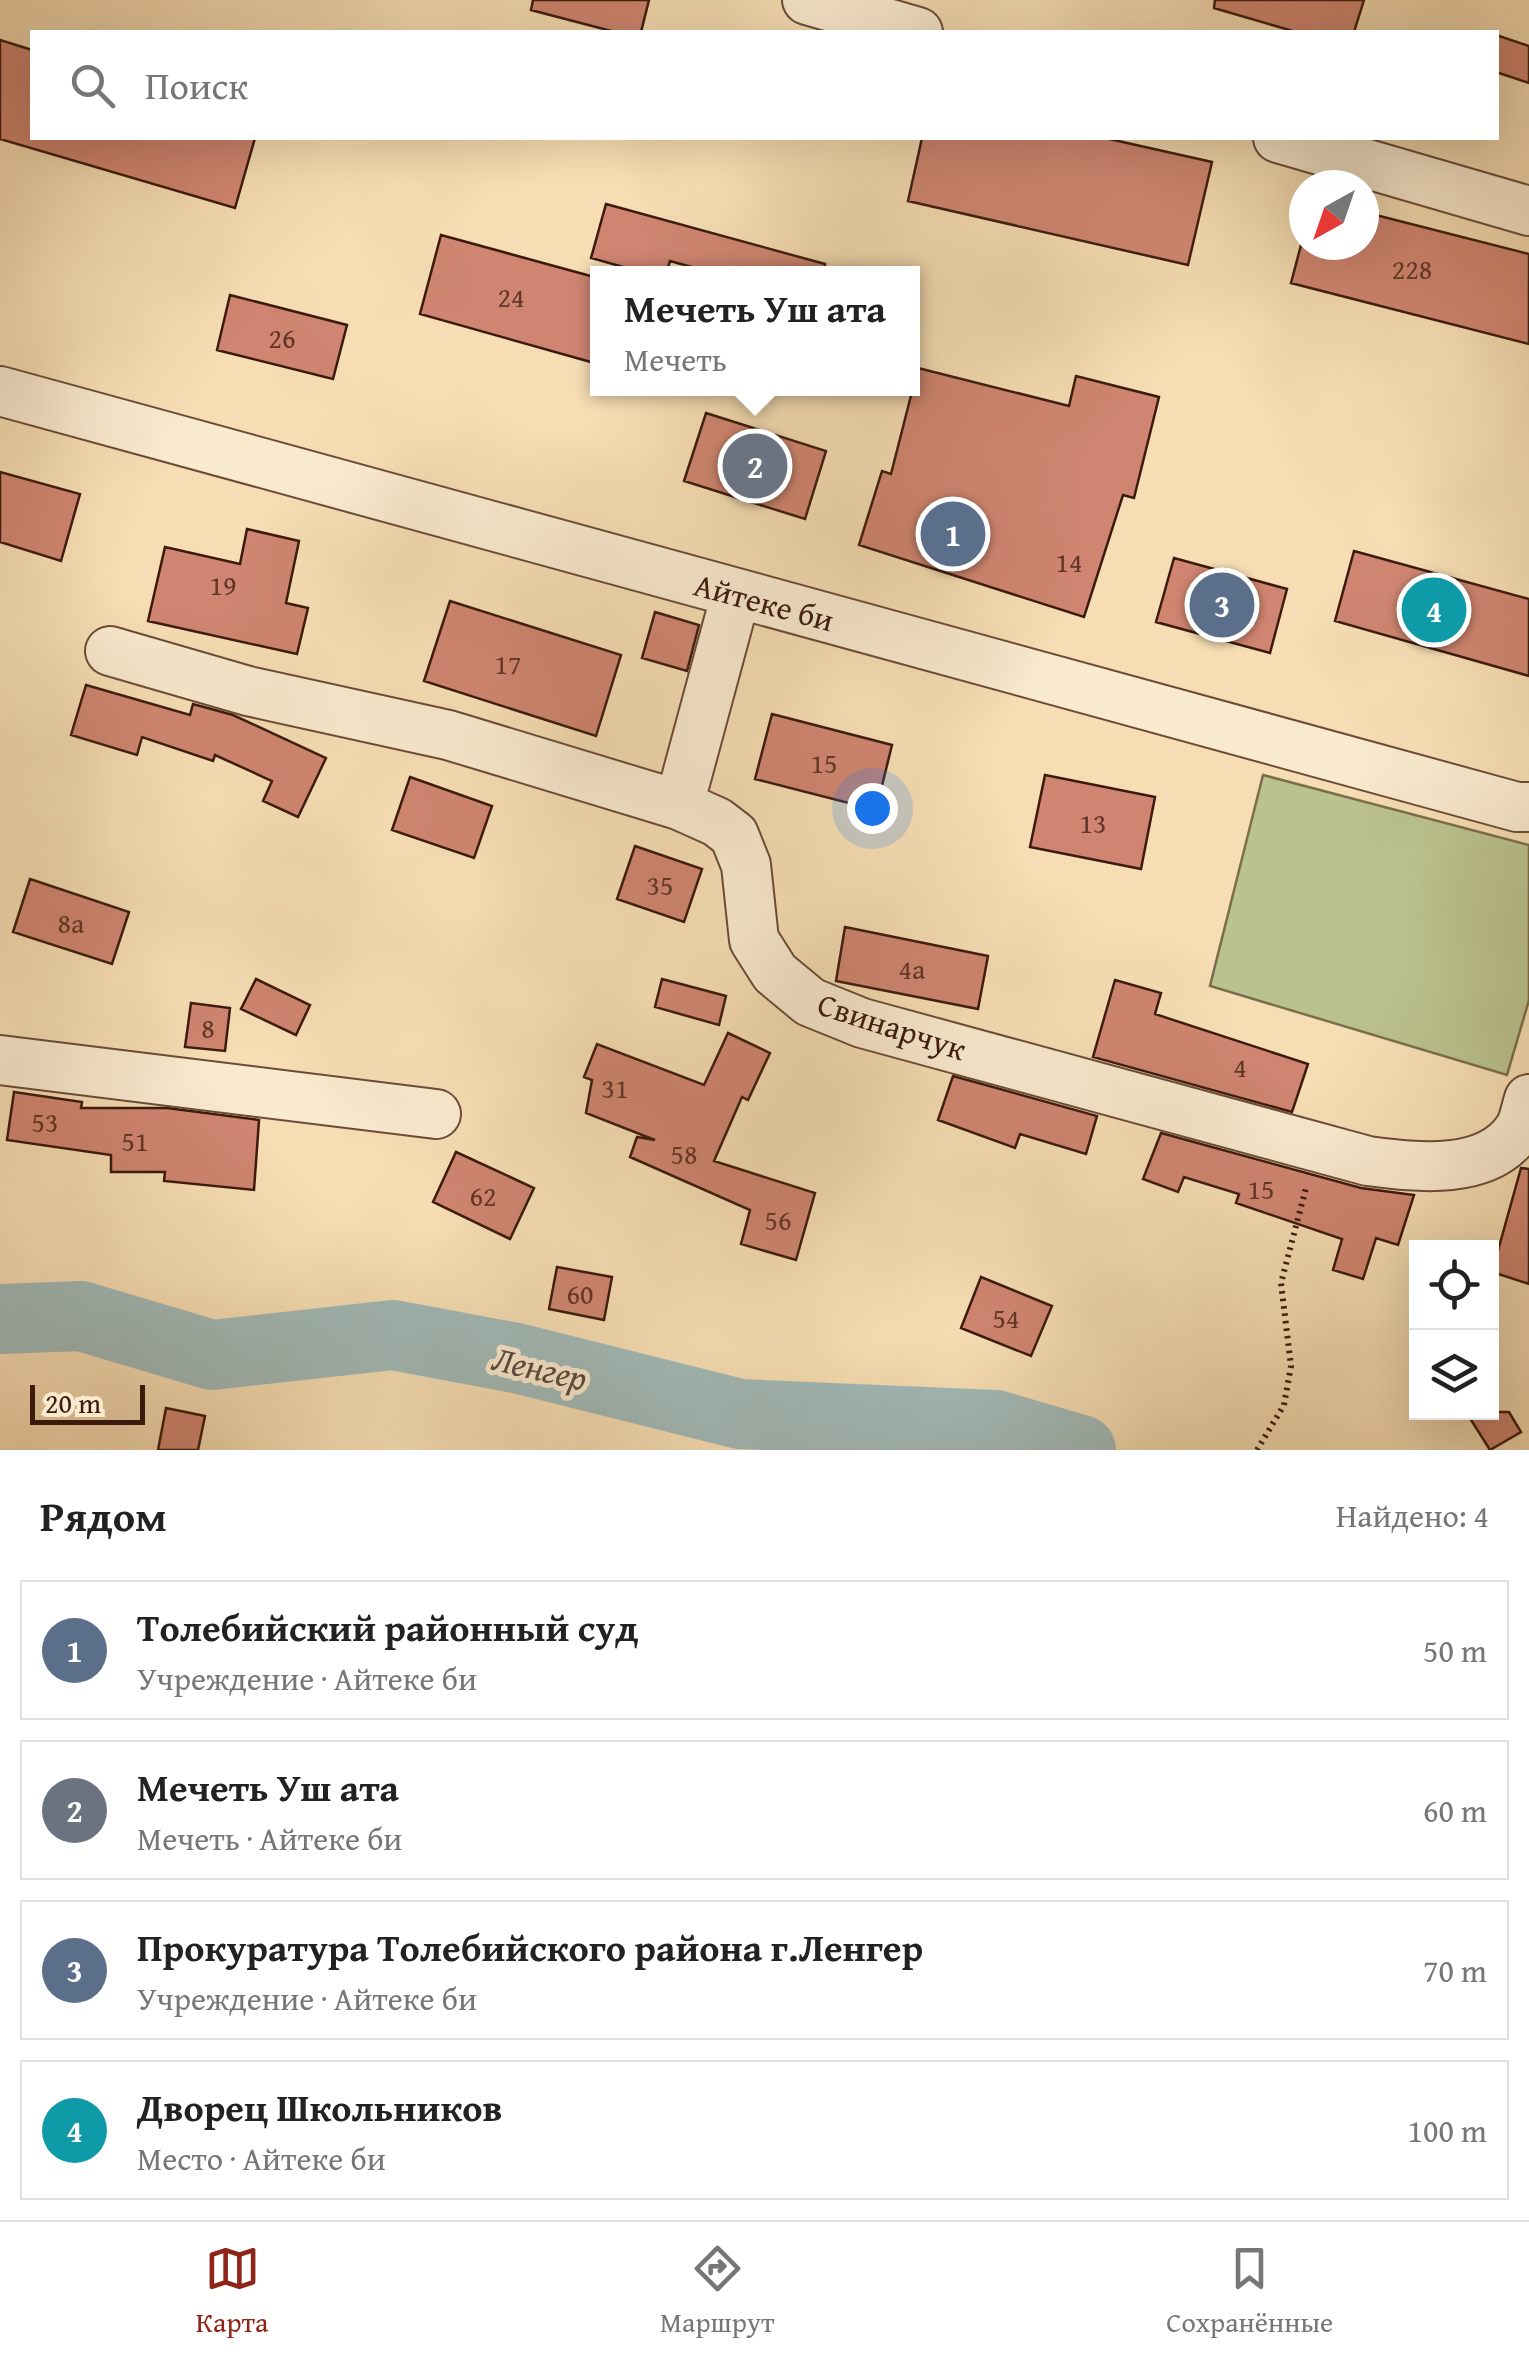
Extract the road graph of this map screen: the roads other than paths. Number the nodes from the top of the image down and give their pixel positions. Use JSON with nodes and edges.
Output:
{"nodes":[{"id":1,"x":807,"y":0,"type":"edge"},
{"id":2,"x":911,"y":30,"type":"edge"},
{"id":3,"x":1285,"y":140,"type":"edge"},
{"id":4,"x":1529,"y":211,"type":"edge"},
{"id":5,"x":0,"y":391,"type":"edge"},
{"id":6,"x":736,"y":594,"type":"junction"},
{"id":7,"x":110,"y":652,"type":"dead end"},
{"id":8,"x":679,"y":804,"type":"junction"},
{"id":9,"x":1529,"y":807,"type":"edge"},
{"id":10,"x":0,"y":1060,"type":"edge"},
{"id":11,"x":1529,"y":1099,"type":"edge"},
{"id":12,"x":436,"y":1114,"type":"dead end"},
{"id":13,"x":1515,"y":1160,"type":"edge"}],
"edges":[{"from":1,"to":2,"type":"street"},
{"from":3,"to":4,"type":"street"},
{"from":5,"to":6,"type":"street","name":"Айтеке би"},
{"from":6,"to":8,"type":"street"},
{"from":6,"to":9,"type":"street","name":"Айтеке би"},
{"from":7,"to":8,"type":"street","name":"Свинарчук"},
{"from":8,"to":13,"type":"street","name":"Свинарчук"},
{"from":10,"to":12,"type":"street"},
{"from":11,"to":13,"type":"street","name":"Свинарчук"}]}
